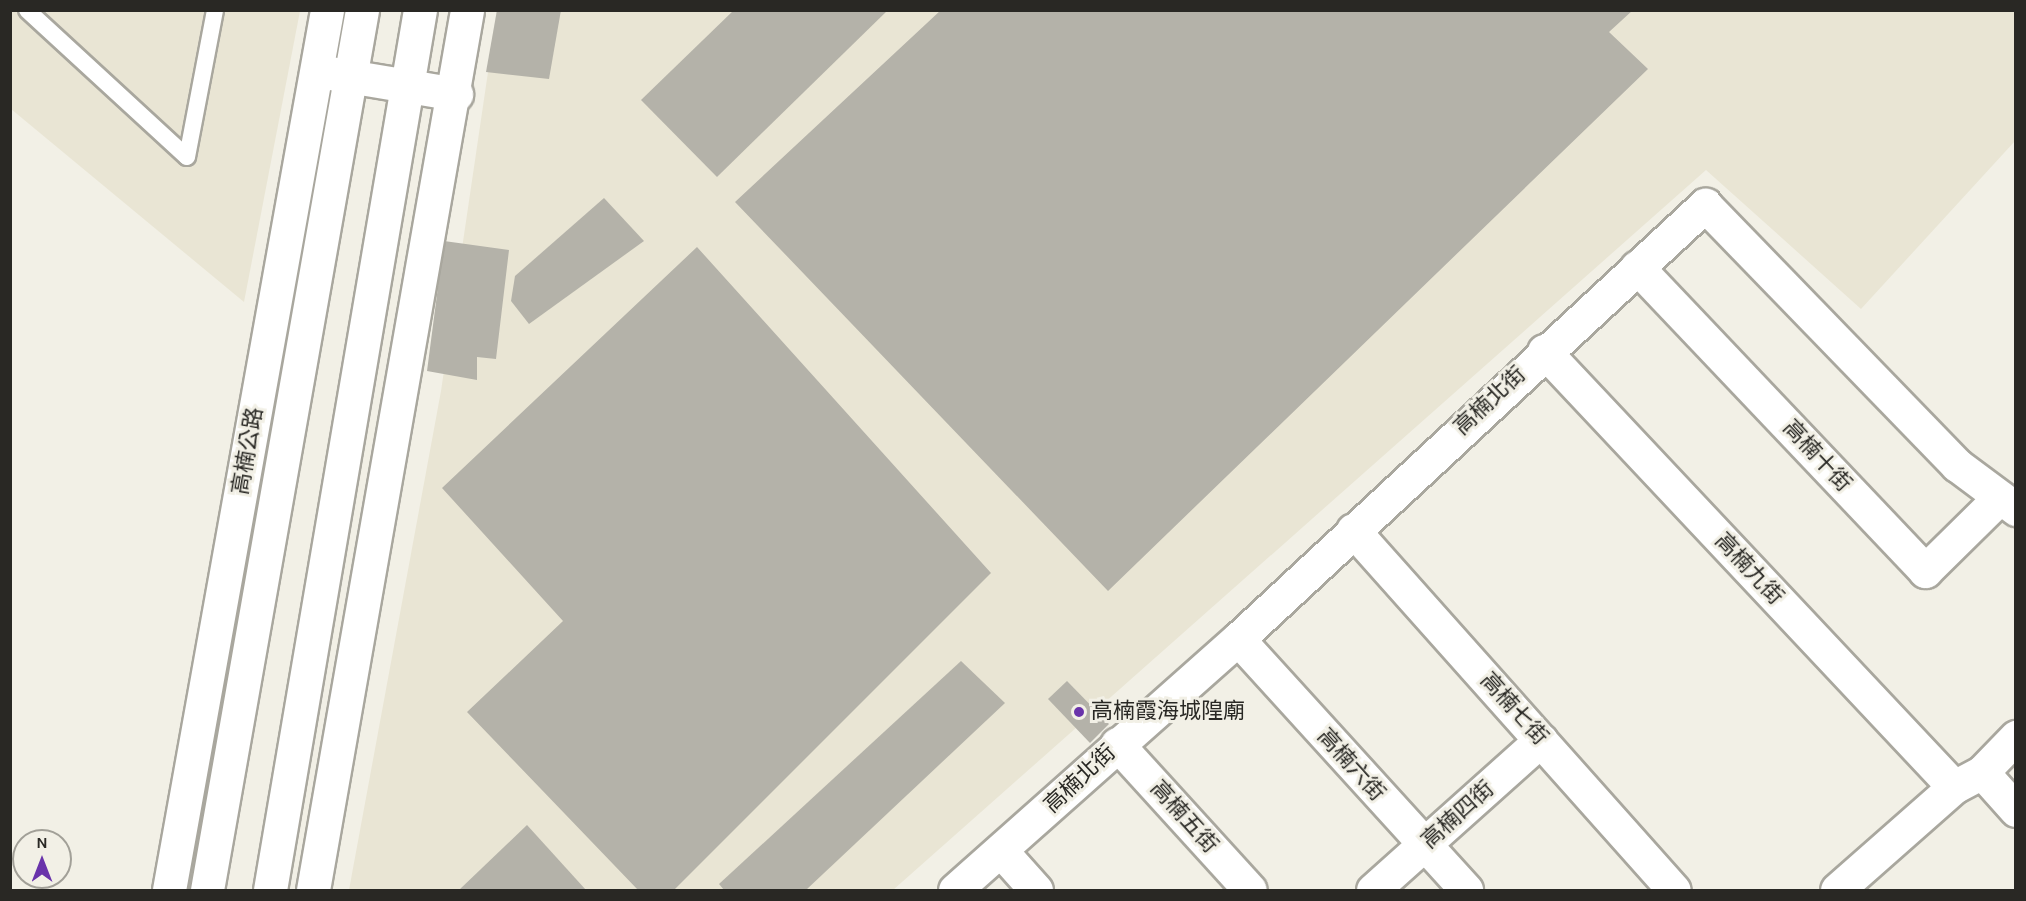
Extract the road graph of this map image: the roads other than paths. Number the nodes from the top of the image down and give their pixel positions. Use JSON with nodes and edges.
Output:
{"nodes":[{"id":1,"x":27,"y":10,"type":"edge"},
{"id":2,"x":215,"y":10,"type":"edge"},
{"id":3,"x":327,"y":10,"type":"edge"},
{"id":4,"x":362,"y":10,"type":"edge"},
{"id":5,"x":420,"y":10,"type":"edge"},
{"id":6,"x":467,"y":10,"type":"edge"},
{"id":7,"x":317,"y":71,"type":"junction"},
{"id":8,"x":351,"y":77,"type":"junction"},
{"id":9,"x":408,"y":86,"type":"junction"},
{"id":10,"x":456,"y":94,"type":"junction"},
{"id":11,"x":1637,"y":267,"type":"junction"},
{"id":12,"x":1544,"y":351,"type":"junction"},
{"id":13,"x":2007,"y":504,"type":"edge"},
{"id":14,"x":1353,"y":530,"type":"junction"},
{"id":15,"x":1238,"y":639,"type":"junction"},
{"id":16,"x":2016,"y":737,"type":"edge"},
{"id":17,"x":1541,"y":740,"type":"junction"},
{"id":18,"x":1118,"y":744,"type":"junction"},
{"id":19,"x":1982,"y":772,"type":"junction"},
{"id":20,"x":1953,"y":787,"type":"junction"},
{"id":21,"x":2016,"y":810,"type":"edge"},
{"id":22,"x":1424,"y":846,"type":"junction"},
{"id":23,"x":1002,"y":852,"type":"junction"},
{"id":24,"x":1839,"y":890,"type":"edge"},
{"id":25,"x":169,"y":891,"type":"edge"},
{"id":26,"x":207,"y":891,"type":"edge"},
{"id":27,"x":270,"y":891,"type":"edge"},
{"id":28,"x":313,"y":891,"type":"edge"},
{"id":29,"x":955,"y":891,"type":"edge"},
{"id":30,"x":1036,"y":891,"type":"edge"},
{"id":31,"x":1250,"y":891,"type":"edge"},
{"id":32,"x":1373,"y":891,"type":"edge"},
{"id":33,"x":1466,"y":891,"type":"edge"},
{"id":34,"x":1674,"y":891,"type":"edge"}],
"edges":[{"from":1,"to":2,"type":"lane"},
{"from":3,"to":7,"type":"street","name":"高楠公路"},
{"from":4,"to":8,"type":"street","name":"高楠公路"},
{"from":5,"to":9,"type":"street"},
{"from":6,"to":10,"type":"street"},
{"from":7,"to":8,"type":"street"},
{"from":7,"to":25,"type":"street","name":"高楠公路"},
{"from":8,"to":9,"type":"street"},
{"from":8,"to":26,"type":"street","name":"高楠公路"},
{"from":9,"to":10,"type":"street"},
{"from":9,"to":27,"type":"street"},
{"from":10,"to":28,"type":"street"},
{"from":11,"to":12,"type":"street","name":"高楠北街"},
{"from":11,"to":13,"type":"street","name":"高楠北街"},
{"from":11,"to":13,"type":"street","name":"高楠十街"},
{"from":12,"to":14,"type":"street","name":"高楠北街"},
{"from":12,"to":20,"type":"street","name":"高楠九街"},
{"from":14,"to":15,"type":"street","name":"高楠北街"},
{"from":14,"to":17,"type":"street","name":"高楠七街"},
{"from":15,"to":18,"type":"street","name":"高楠北街"},
{"from":15,"to":22,"type":"street","name":"高楠六街"},
{"from":16,"to":19,"type":"street"},
{"from":17,"to":22,"type":"street","name":"高楠四街"},
{"from":17,"to":34,"type":"street","name":"高楠七街"},
{"from":18,"to":23,"type":"street","name":"高楠北街"},
{"from":18,"to":31,"type":"street","name":"高楠五街"},
{"from":19,"to":20,"type":"street"},
{"from":19,"to":21,"type":"street"},
{"from":20,"to":24,"type":"street"},
{"from":22,"to":32,"type":"street","name":"高楠四街"},
{"from":22,"to":33,"type":"street","name":"高楠六街"},
{"from":23,"to":29,"type":"street","name":"高楠北街"},
{"from":23,"to":30,"type":"street"}]}
